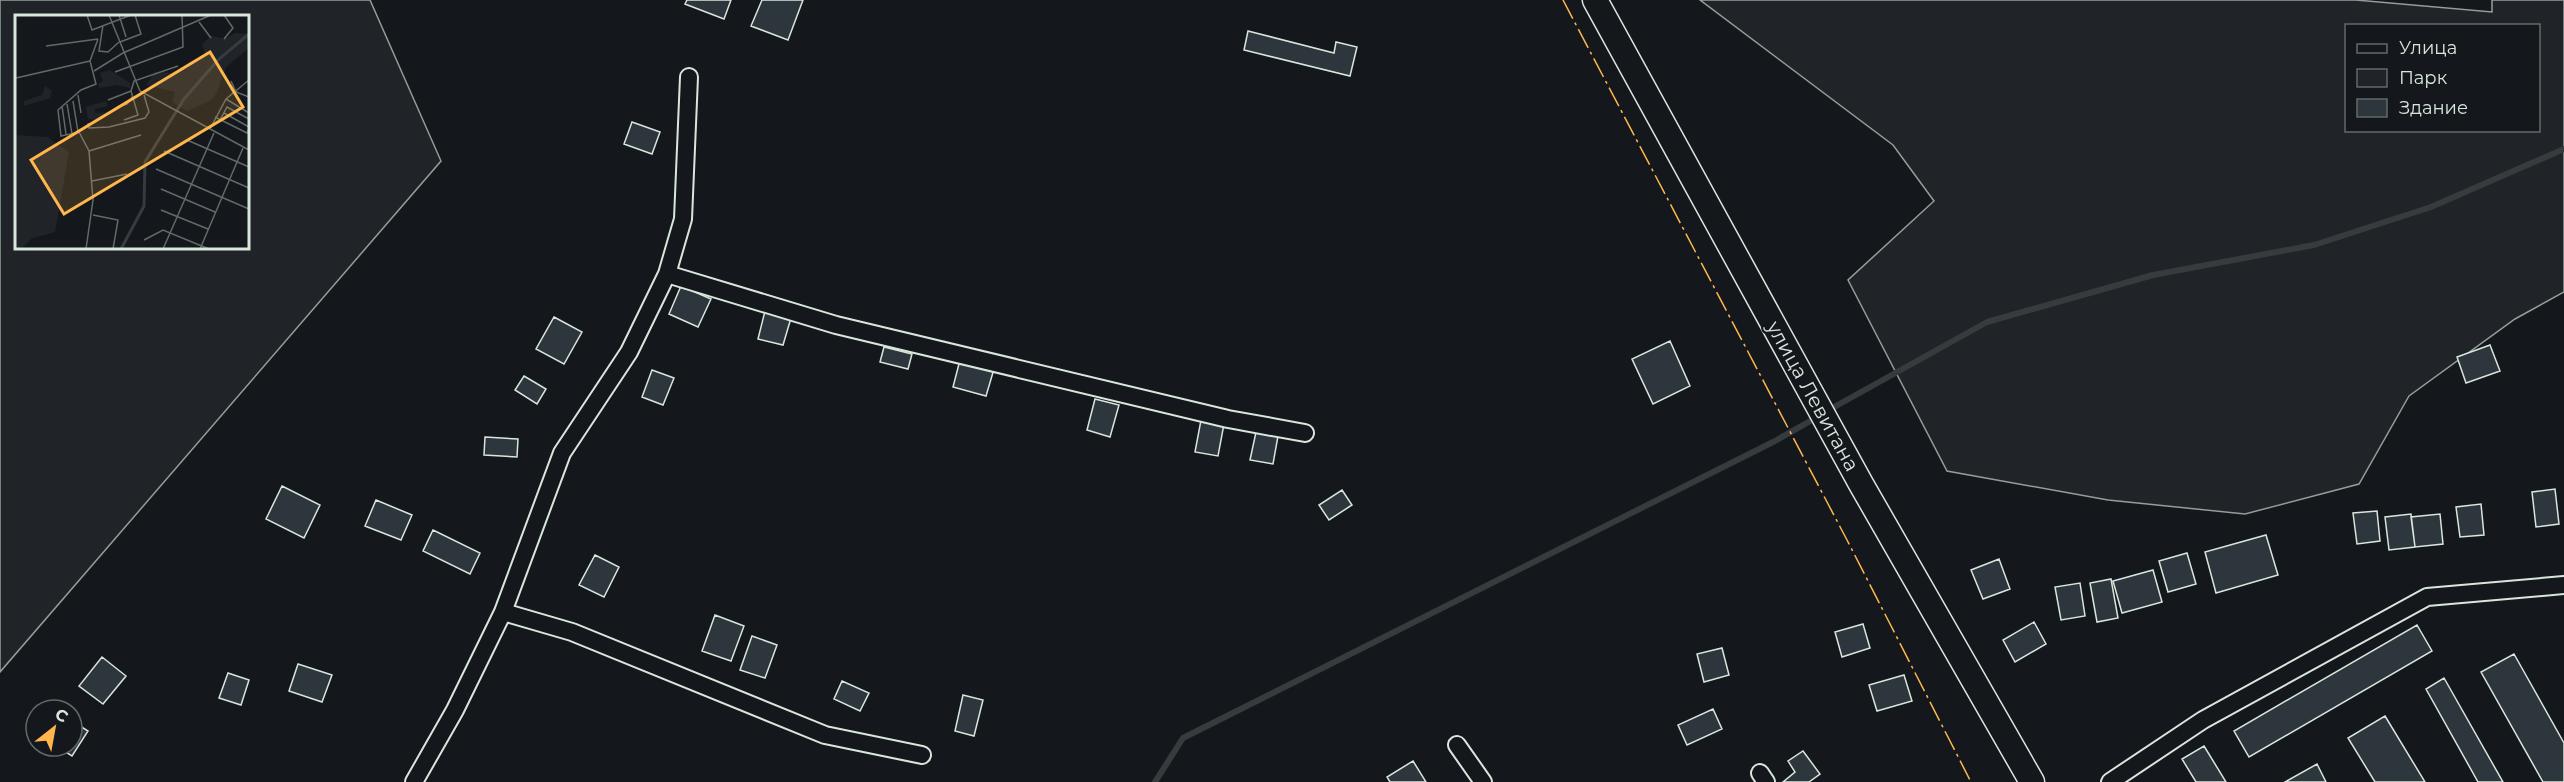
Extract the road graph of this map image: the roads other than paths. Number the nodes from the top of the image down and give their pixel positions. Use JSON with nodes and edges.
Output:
{"nodes":[{"id":1,"x":1596,"y":3,"type":"edge"},
{"id":2,"x":689,"y":77,"type":"dead end"},
{"id":3,"x":667,"y":274,"type":"junction"},
{"id":4,"x":1305,"y":433,"type":"dead end"},
{"id":5,"x":2564,"y":585,"type":"edge"},
{"id":6,"x":503,"y":612,"type":"junction"},
{"id":7,"x":1457,"y":745,"type":"dead end"},
{"id":8,"x":922,"y":755,"type":"dead end"},
{"id":9,"x":414,"y":782,"type":"edge"},
{"id":10,"x":1483,"y":782,"type":"edge"},
{"id":11,"x":2032,"y":782,"type":"edge"},
{"id":12,"x":2110,"y":782,"type":"edge"}],
"edges":[{"from":1,"to":11,"type":"main road","name":"улица Левитана"},
{"from":2,"to":3,"type":"street"},
{"from":3,"to":4,"type":"street"},
{"from":3,"to":6,"type":"street"},
{"from":5,"to":12,"type":"street"},
{"from":6,"to":8,"type":"street"},
{"from":6,"to":9,"type":"street"},
{"from":7,"to":10,"type":"street"}]}
